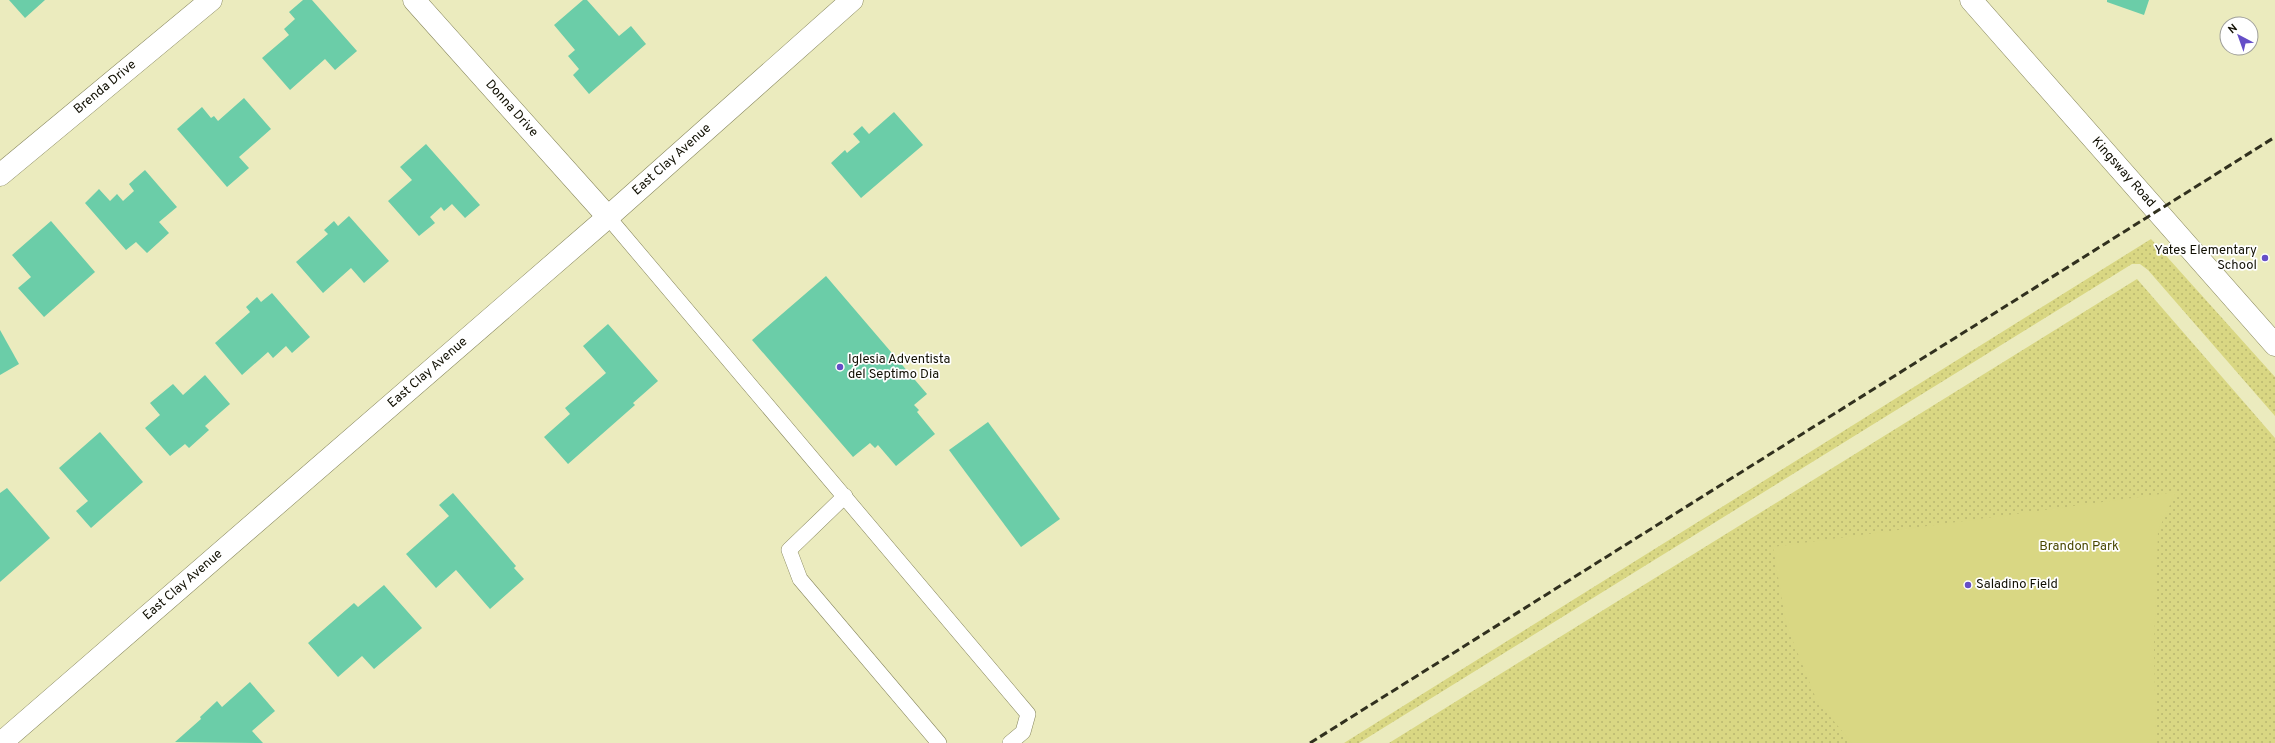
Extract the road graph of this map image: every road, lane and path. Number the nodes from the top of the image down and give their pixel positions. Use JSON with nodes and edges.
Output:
{"nodes":[{"id":1,"x":211,"y":0,"type":"edge"},
{"id":2,"x":414,"y":0,"type":"edge"},
{"id":3,"x":852,"y":0,"type":"edge"},
{"id":4,"x":1971,"y":0,"type":"edge"},
{"id":5,"x":0,"y":175,"type":"edge"},
{"id":6,"x":608,"y":217,"type":"junction"},
{"id":7,"x":2275,"y":345,"type":"edge"},
{"id":8,"x":845,"y":496,"type":"junction"},
{"id":9,"x":1,"y":743,"type":"edge"},
{"id":10,"x":939,"y":743,"type":"edge"},
{"id":11,"x":1010,"y":743,"type":"edge"}],
"edges":[{"from":1,"to":5,"type":"street","name":"Brenda Drive"},
{"from":2,"to":6,"type":"street","name":"Donna Drive"},
{"from":3,"to":6,"type":"street","name":"East Clay Avenue"},
{"from":4,"to":7,"type":"street","name":"Kingsway Road"},
{"from":6,"to":8,"type":"lane"},
{"from":6,"to":9,"type":"street","name":"East Clay Avenue"},
{"from":8,"to":10,"type":"lane"},
{"from":8,"to":11,"type":"lane"}]}
